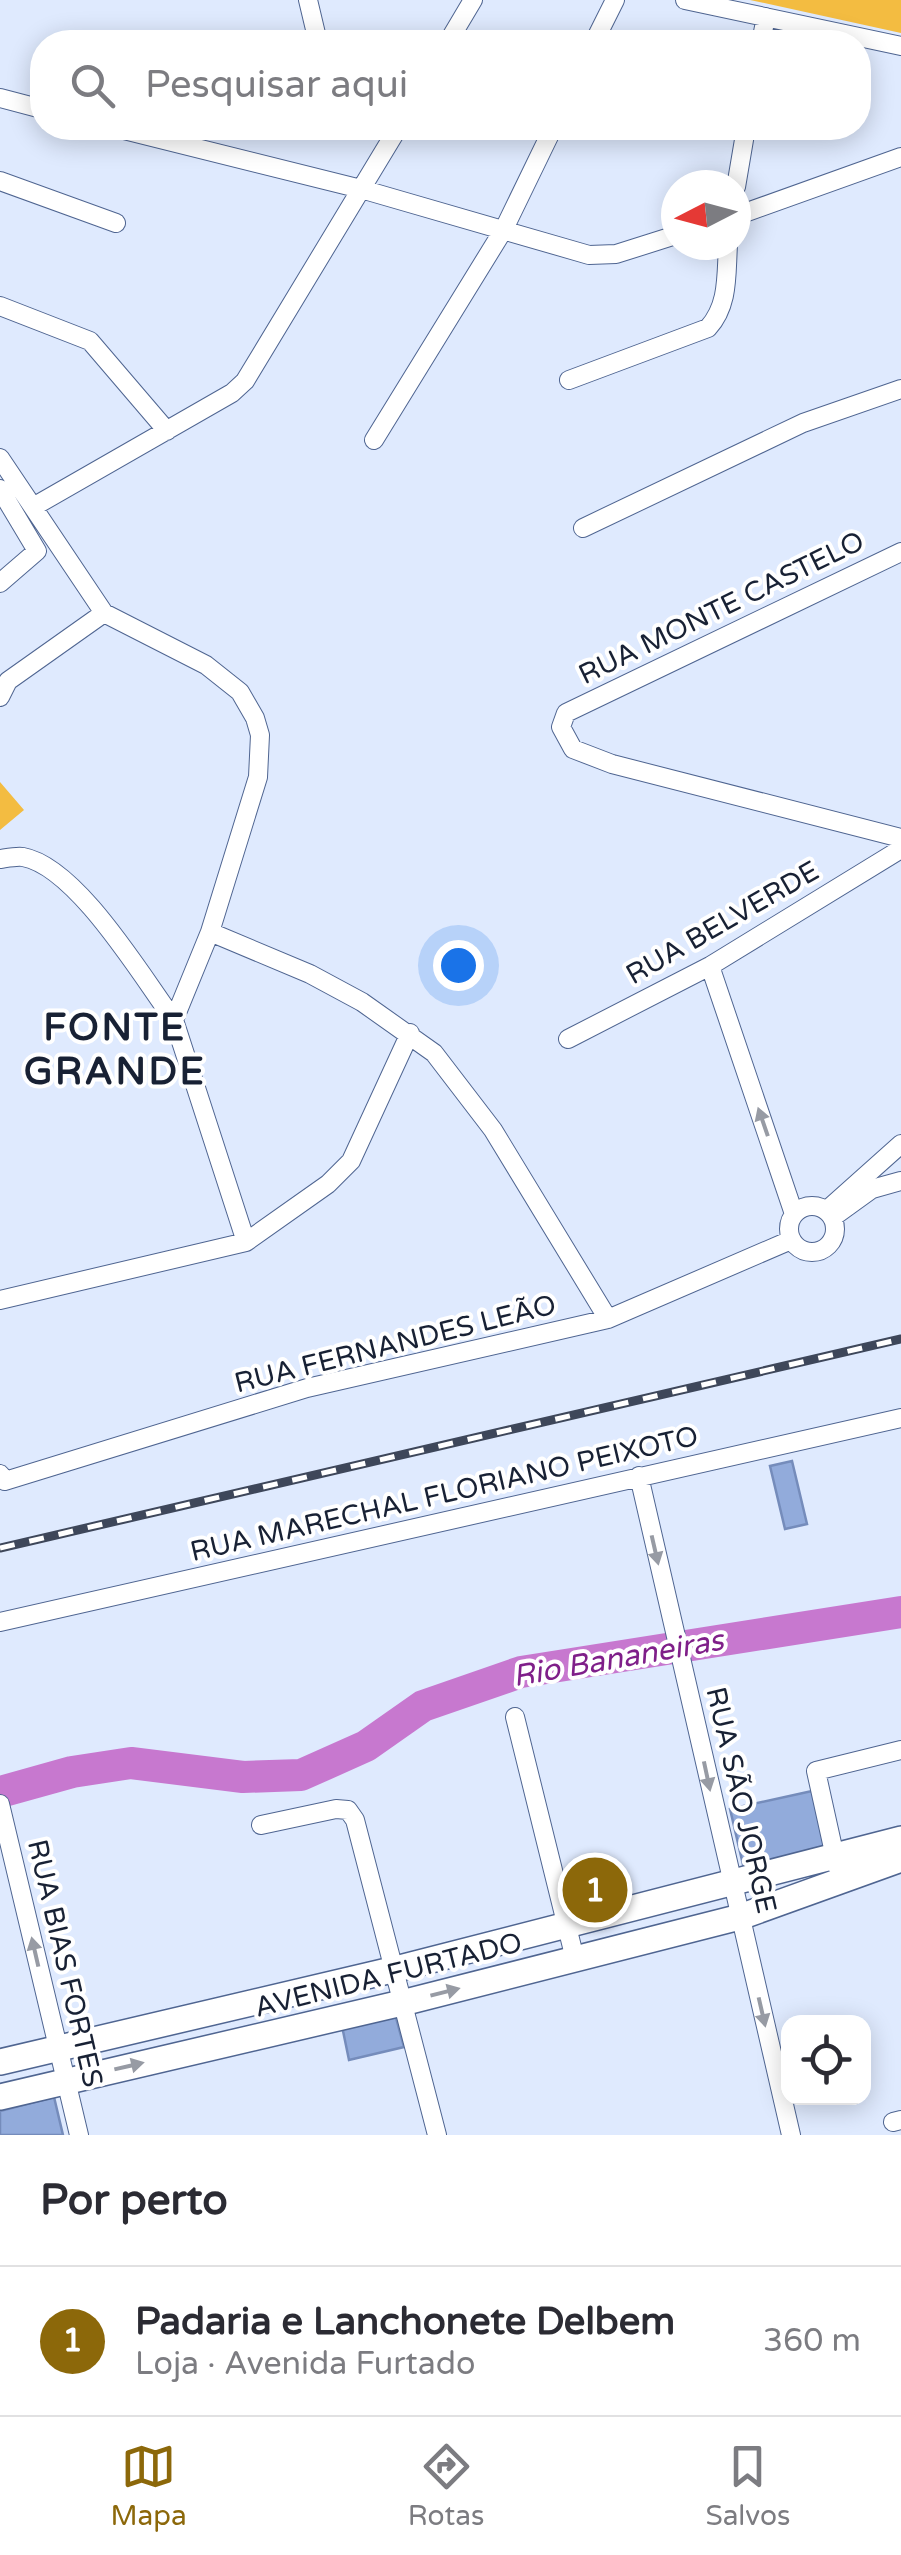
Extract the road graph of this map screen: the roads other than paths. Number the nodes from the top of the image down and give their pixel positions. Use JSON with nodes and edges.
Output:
{"nodes":[{"id":1,"x":308,"y":0,"type":"edge"},
{"id":2,"x":473,"y":0,"type":"edge"},
{"id":3,"x":615,"y":0,"type":"edge"},
{"id":4,"x":686,"y":0,"type":"edge"},
{"id":5,"x":766,"y":17,"type":"junction"},
{"id":6,"x":315,"y":30,"type":"edge"},
{"id":7,"x":455,"y":30,"type":"edge"},
{"id":8,"x":600,"y":30,"type":"edge"},
{"id":9,"x":764,"y":30,"type":"edge"},
{"id":10,"x":827,"y":30,"type":"edge"},
{"id":11,"x":871,"y":40,"type":"edge"},
{"id":12,"x":901,"y":46,"type":"edge"},
{"id":13,"x":0,"y":98,"type":"edge"},
{"id":14,"x":30,"y":106,"type":"edge"},
{"id":15,"x":164,"y":140,"type":"edge"},
{"id":16,"x":391,"y":140,"type":"edge"},
{"id":17,"x":548,"y":140,"type":"edge"},
{"id":18,"x":744,"y":140,"type":"edge"},
{"id":19,"x":901,"y":157,"type":"edge"},
{"id":20,"x":739,"y":170,"type":"edge"},
{"id":21,"x":0,"y":181,"type":"edge"},
{"id":22,"x":361,"y":189,"type":"junction"},
{"id":23,"x":751,"y":211,"type":"edge"},
{"id":24,"x":116,"y":223,"type":"dead end"},
{"id":25,"x":504,"y":229,"type":"junction"},
{"id":26,"x":661,"y":239,"type":"edge"},
{"id":27,"x":727,"y":260,"type":"edge"},
{"id":28,"x":0,"y":306,"type":"edge"},
{"id":29,"x":569,"y":380,"type":"dead end"},
{"id":30,"x":901,"y":389,"type":"edge"},
{"id":31,"x":167,"y":431,"type":"junction"},
{"id":32,"x":374,"y":440,"type":"dead end"},
{"id":33,"x":0,"y":458,"type":"edge"},
{"id":34,"x":0,"y":488,"type":"edge"},
{"id":35,"x":33,"y":507,"type":"junction"},
{"id":36,"x":583,"y":528,"type":"dead end"},
{"id":37,"x":901,"y":552,"type":"edge"},
{"id":38,"x":0,"y":583,"type":"edge"},
{"id":39,"x":104,"y":613,"type":"junction"},
{"id":40,"x":2,"y":682,"type":"edge"},
{"id":41,"x":901,"y":838,"type":"edge"},
{"id":42,"x":901,"y":849,"type":"edge"},
{"id":43,"x":0,"y":859,"type":"edge"},
{"id":44,"x":210,"y":932,"type":"junction"},
{"id":45,"x":710,"y":966,"type":"junction"},
{"id":46,"x":174,"y":1020,"type":"junction"},
{"id":47,"x":410,"y":1034,"type":"junction"},
{"id":48,"x":568,"y":1038,"type":"dead end"},
{"id":49,"x":901,"y":1144,"type":"edge"},
{"id":50,"x":901,"y":1181,"type":"edge"},
{"id":51,"x":794,"y":1214,"type":"junction"},
{"id":52,"x":829,"y":1215,"type":"junction"},
{"id":53,"x":791,"y":1240,"type":"junction"},
{"id":54,"x":246,"y":1242,"type":"junction"},
{"id":55,"x":0,"y":1300,"type":"edge"},
{"id":56,"x":608,"y":1319,"type":"junction"},
{"id":57,"x":901,"y":1418,"type":"edge"},
{"id":58,"x":639,"y":1476,"type":"junction"},
{"id":59,"x":2,"y":1478,"type":"edge"},
{"id":60,"x":0,"y":1622,"type":"edge"},
{"id":61,"x":515,"y":1717,"type":"dead end"},
{"id":62,"x":901,"y":1750,"type":"edge"},
{"id":63,"x":0,"y":1805,"type":"edge"},
{"id":64,"x":261,"y":1825,"type":"dead end"},
{"id":65,"x":901,"y":1839,"type":"edge"},
{"id":66,"x":901,"y":1859,"type":"edge"},
{"id":67,"x":838,"y":1868,"type":"junction"},
{"id":68,"x":730,"y":1881,"type":"junction"},
{"id":69,"x":740,"y":1917,"type":"junction"},
{"id":70,"x":564,"y":1925,"type":"junction"},
{"id":71,"x":575,"y":1959,"type":"junction"},
{"id":72,"x":396,"y":1969,"type":"junction"},
{"id":73,"x":406,"y":2002,"type":"junction"},
{"id":74,"x":58,"y":2047,"type":"junction"},
{"id":75,"x":0,"y":2062,"type":"edge"},
{"id":76,"x":66,"y":2081,"type":"junction"},
{"id":77,"x":0,"y":2098,"type":"edge"},
{"id":78,"x":79,"y":2135,"type":"edge"},
{"id":79,"x":437,"y":2135,"type":"edge"},
{"id":80,"x":791,"y":2135,"type":"edge"}],
"edges":[{"from":1,"to":6,"type":"street"},
{"from":2,"to":7,"type":"street"},
{"from":3,"to":8,"type":"street"},
{"from":4,"to":5,"type":"street"},
{"from":5,"to":9,"type":"street"},
{"from":5,"to":10,"type":"street"},
{"from":11,"to":12,"type":"street"},
{"from":13,"to":14,"type":"street"},
{"from":15,"to":22,"type":"street"},
{"from":16,"to":22,"type":"street"},
{"from":17,"to":25,"type":"street"},
{"from":18,"to":20,"type":"street"},
{"from":19,"to":23,"type":"street"},
{"from":21,"to":24,"type":"street"},
{"from":22,"to":25,"type":"street"},
{"from":22,"to":31,"type":"street"},
{"from":25,"to":26,"type":"street"},
{"from":25,"to":32,"type":"street"},
{"from":27,"to":29,"type":"street"},
{"from":28,"to":31,"type":"street"},
{"from":30,"to":36,"type":"street"},
{"from":31,"to":35,"type":"street"},
{"from":33,"to":35,"type":"street"},
{"from":34,"to":38,"type":"street"},
{"from":35,"to":39,"type":"street"},
{"from":37,"to":41,"type":"street","name":"RUA MONTE CASTELO"},
{"from":39,"to":40,"type":"street"},
{"from":39,"to":44,"type":"street"},
{"from":42,"to":45,"type":"street","name":"RUA BELVERDE"},
{"from":43,"to":46,"type":"street"},
{"from":44,"to":46,"type":"street"},
{"from":44,"to":47,"type":"street"},
{"from":45,"to":48,"type":"street","name":"RUA BELVERDE"},
{"from":51,"to":45,"type":"street","one_way":true},
{"from":46,"to":54,"type":"street"},
{"from":47,"to":54,"type":"street"},
{"from":47,"to":56,"type":"street"},
{"from":49,"to":52,"type":"street"},
{"from":50,"to":52,"type":"street"},
{"from":51,"to":52,"type":"street"},
{"from":51,"to":53,"type":"street"},
{"from":52,"to":53,"type":"street"},
{"from":53,"to":56,"type":"street","name":"RUA FERNANDES LEÃO"},
{"from":54,"to":55,"type":"street"},
{"from":56,"to":59,"type":"street","name":"RUA FERNANDES LEÃO"},
{"from":57,"to":58,"type":"street","name":"RUA MARECHAL FLORIANO PEIXOTO"},
{"from":58,"to":60,"type":"street","name":"RUA MARECHAL FLORIANO PEIXOTO"},
{"from":58,"to":68,"type":"street","name":"RUA SÃO JORGE","one_way":true},
{"from":61,"to":70,"type":"street"},
{"from":62,"to":67,"type":"street"},
{"from":74,"to":63,"type":"street","name":"RUA BIAS FORTES","one_way":true},
{"from":64,"to":72,"type":"street"},
{"from":65,"to":67,"type":"street","name":"AVENIDA FURTADO"},
{"from":66,"to":67,"type":"street","name":"AVENIDA FURTADO"},
{"from":67,"to":68,"type":"street","name":"AVENIDA FURTADO"},
{"from":67,"to":69,"type":"street","name":"AVENIDA FURTADO"},
{"from":68,"to":69,"type":"street","name":"RUA SÃO JORGE"},
{"from":68,"to":70,"type":"street","name":"AVENIDA FURTADO"},
{"from":69,"to":71,"type":"street","name":"AVENIDA FURTADO"},
{"from":69,"to":80,"type":"street","name":"RUA SÃO JORGE","one_way":true},
{"from":70,"to":71,"type":"street"},
{"from":70,"to":72,"type":"street","name":"AVENIDA FURTADO"},
{"from":73,"to":71,"type":"street","name":"AVENIDA FURTADO","one_way":true},
{"from":72,"to":73,"type":"street"},
{"from":72,"to":74,"type":"street","name":"AVENIDA FURTADO"},
{"from":76,"to":73,"type":"street","name":"AVENIDA FURTADO","one_way":true},
{"from":73,"to":79,"type":"street"},
{"from":74,"to":75,"type":"street","name":"AVENIDA FURTADO"},
{"from":74,"to":76,"type":"street","name":"RUA BIAS FORTES"},
{"from":76,"to":77,"type":"street","name":"AVENIDA FURTADO"},
{"from":76,"to":78,"type":"street","name":"RUA BIAS FORTES"}]}
